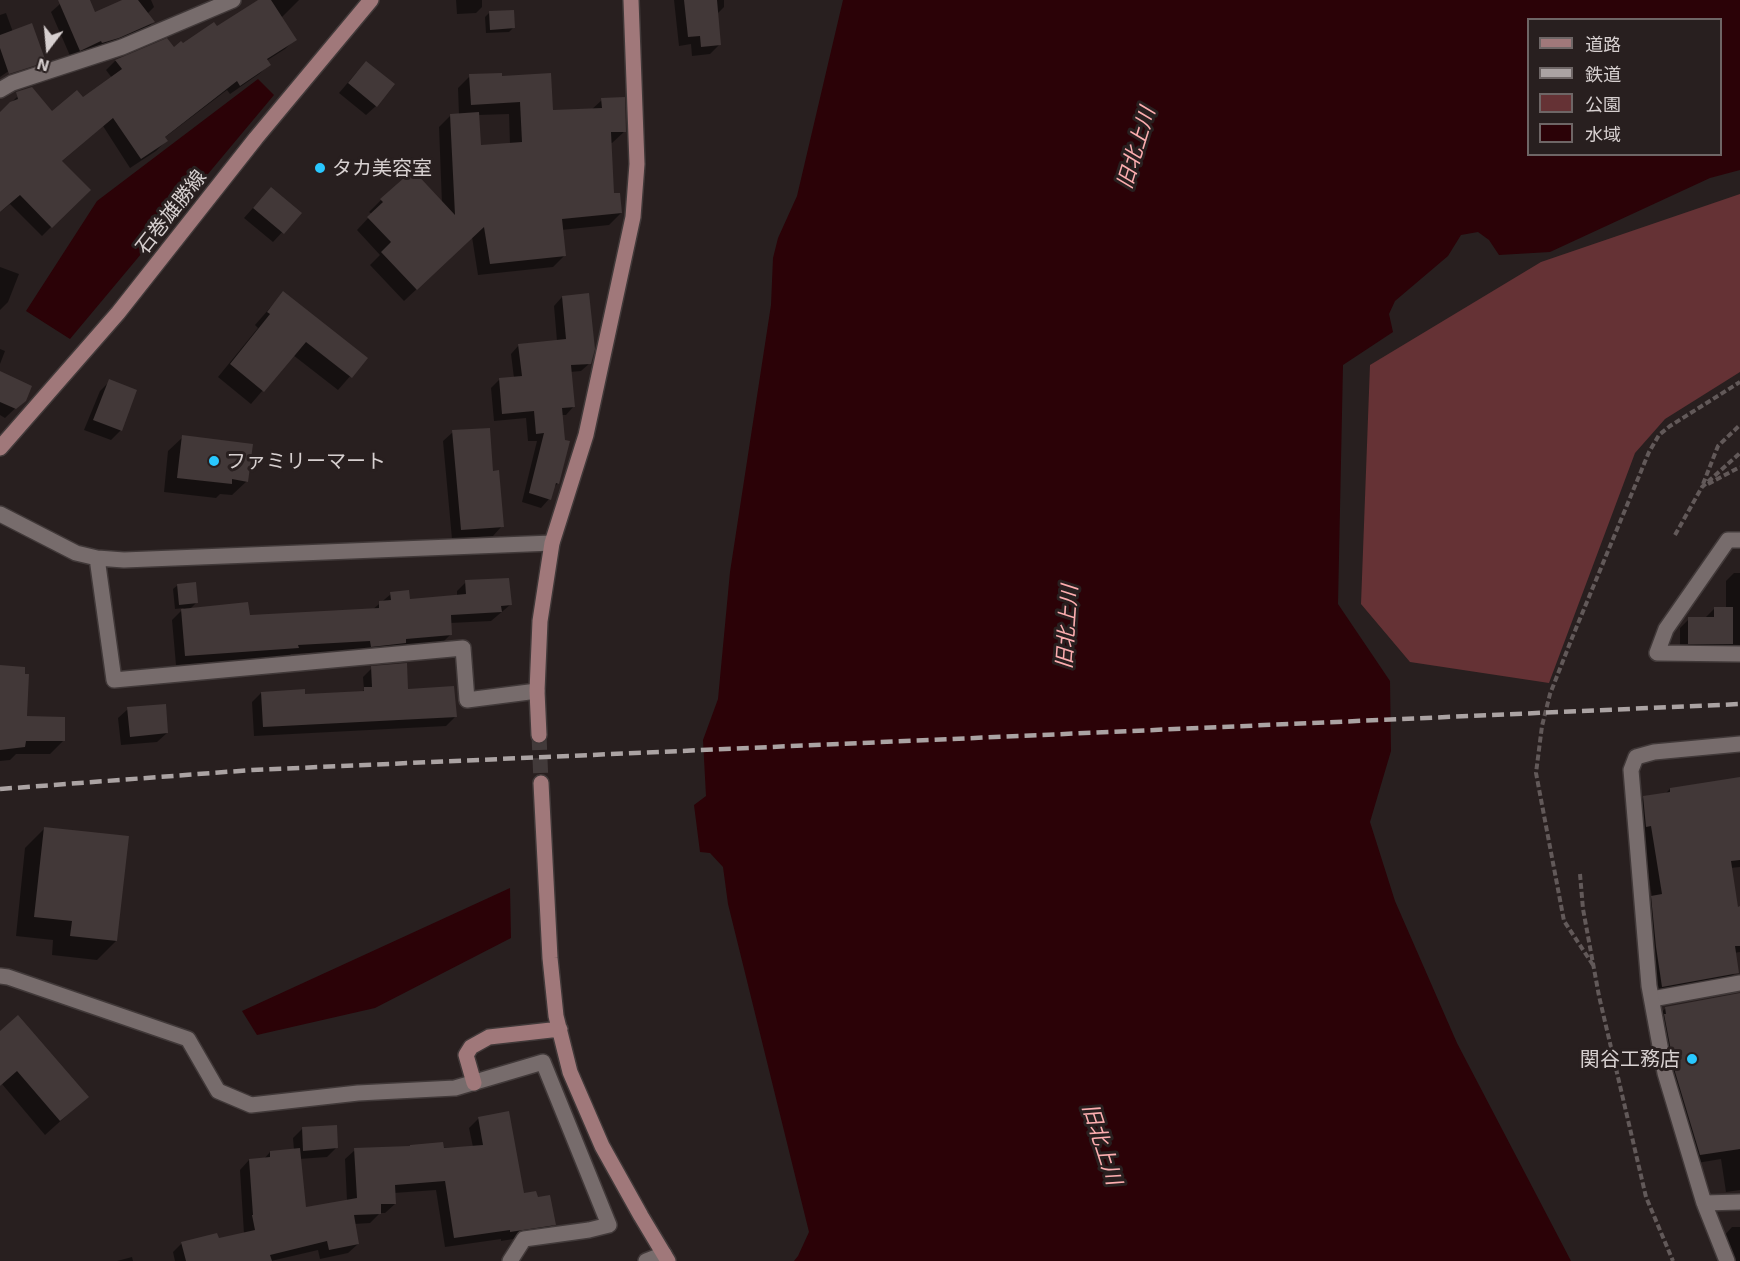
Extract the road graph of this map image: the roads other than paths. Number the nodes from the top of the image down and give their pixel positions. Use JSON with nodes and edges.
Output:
{"nodes":[{"id":1,"x":233,"y":0,"type":"edge"},
{"id":2,"x":371,"y":0,"type":"edge"},
{"id":3,"x":631,"y":0,"type":"edge"},
{"id":4,"x":0,"y":90,"type":"edge"},
{"id":5,"x":0,"y":448,"type":"edge"},
{"id":6,"x":0,"y":514,"type":"edge"},
{"id":7,"x":1740,"y":540,"type":"edge"},
{"id":8,"x":552,"y":543,"type":"junction"},
{"id":9,"x":97,"y":558,"type":"junction"},
{"id":10,"x":1740,"y":654,"type":"edge"},
{"id":11,"x":537,"y":691,"type":"junction"},
{"id":12,"x":539,"y":735,"type":"tunnel mouth"},
{"id":13,"x":1740,"y":744,"type":"edge"},
{"id":14,"x":541,"y":783,"type":"tunnel mouth"},
{"id":15,"x":0,"y":976,"type":"edge"},
{"id":16,"x":1740,"y":983,"type":"edge"},
{"id":17,"x":1652,"y":999,"type":"junction"},
{"id":18,"x":560,"y":1029,"type":"junction"},
{"id":19,"x":474,"y":1083,"type":"junction"},
{"id":20,"x":1704,"y":1203,"type":"junction"},
{"id":21,"x":1740,"y":1203,"type":"edge"},
{"id":22,"x":666,"y":1257,"type":"edge"},
{"id":23,"x":510,"y":1261,"type":"edge"},
{"id":24,"x":646,"y":1261,"type":"edge"},
{"id":25,"x":1727,"y":1261,"type":"edge"}],
"edges":[{"from":1,"to":4,"type":"street"},
{"from":2,"to":5,"type":"street","name":"石巻雄勝線"},
{"from":3,"to":8,"type":"street"},
{"from":6,"to":9,"type":"street"},
{"from":7,"to":10,"type":"street"},
{"from":8,"to":9,"type":"street"},
{"from":8,"to":11,"type":"street"},
{"from":9,"to":11,"type":"street"},
{"from":11,"to":12,"type":"street"},
{"from":13,"to":17,"type":"street"},
{"from":14,"to":18,"type":"street"},
{"from":15,"to":19,"type":"street"},
{"from":16,"to":17,"type":"street"},
{"from":17,"to":20,"type":"street"},
{"from":18,"to":19,"type":"street"},
{"from":18,"to":22,"type":"street"},
{"from":19,"to":23,"type":"street"},
{"from":20,"to":21,"type":"street"},
{"from":20,"to":25,"type":"street"},
{"from":22,"to":24,"type":"street"}]}
